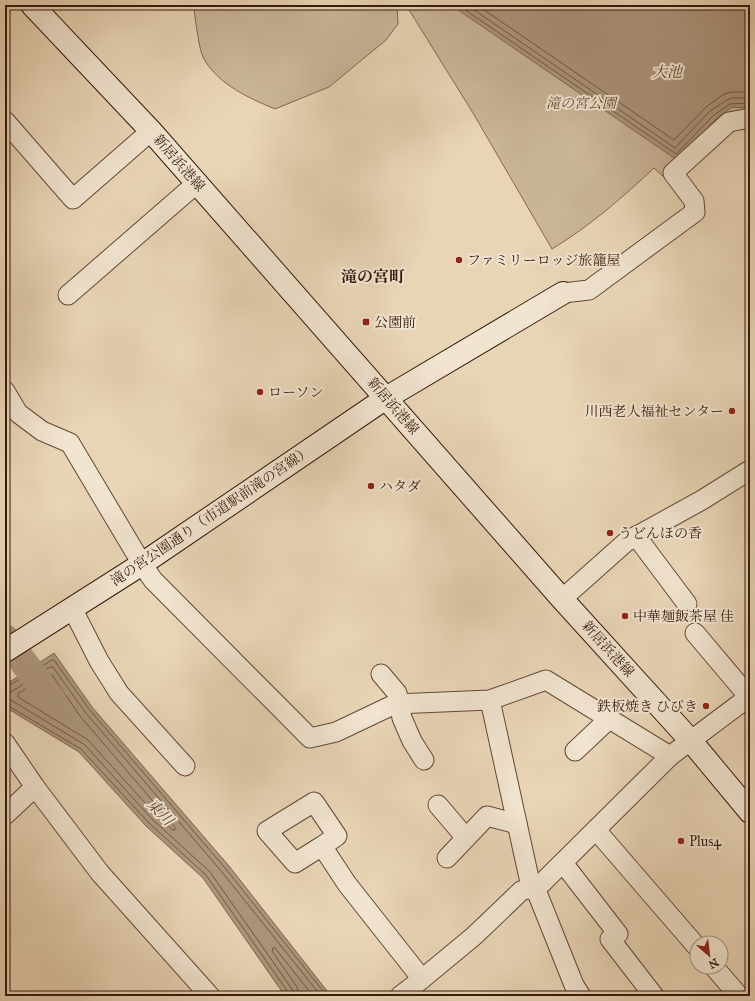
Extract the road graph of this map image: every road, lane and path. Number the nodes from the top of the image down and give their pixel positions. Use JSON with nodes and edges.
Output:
{"nodes":[{"id":1,"x":32,"y":5,"type":"edge"},
{"id":2,"x":750,"y":118,"type":"edge"},
{"id":3,"x":5,"y":122,"type":"edge"},
{"id":4,"x":151,"y":131,"type":"junction"},
{"id":5,"x":197,"y":183,"type":"junction"},
{"id":6,"x":563,"y":293,"type":"joint"},
{"id":7,"x":68,"y":295,"type":"dead end"},
{"id":8,"x":5,"y":391,"type":"edge"},
{"id":9,"x":386,"y":398,"type":"junction"},
{"id":10,"x":750,"y":470,"type":"edge"},
{"id":11,"x":636,"y":536,"type":"junction"},
{"id":12,"x":142,"y":564,"type":"junction"},
{"id":13,"x":562,"y":598,"type":"junction"},
{"id":14,"x":687,"y":604,"type":"dead end"},
{"id":15,"x":72,"y":608,"type":"junction"},
{"id":16,"x":695,"y":633,"type":"dead end"},
{"id":17,"x":5,"y":651,"type":"edge"},
{"id":18,"x":381,"y":674,"type":"dead end"},
{"id":19,"x":749,"y":697,"type":"edge"},
{"id":20,"x":490,"y":700,"type":"junction"},
{"id":21,"x":400,"y":704,"type":"junction"},
{"id":22,"x":609,"y":719,"type":"junction"},
{"id":23,"x":690,"y":741,"type":"junction"},
{"id":24,"x":5,"y":743,"type":"edge"},
{"id":25,"x":575,"y":751,"type":"dead end"},
{"id":26,"x":670,"y":756,"type":"junction"},
{"id":27,"x":424,"y":760,"type":"dead end"},
{"id":28,"x":185,"y":766,"type":"dead end"},
{"id":29,"x":35,"y":787,"type":"junction"},
{"id":30,"x":438,"y":805,"type":"dead end"},
{"id":31,"x":750,"y":812,"type":"edge"},
{"id":32,"x":5,"y":815,"type":"edge"},
{"id":33,"x":517,"y":824,"type":"junction"},
{"id":34,"x":596,"y":830,"type":"junction"},
{"id":35,"x":466,"y":838,"type":"junction"},
{"id":36,"x":322,"y":846,"type":"dead end"},
{"id":37,"x":447,"y":858,"type":"dead end"},
{"id":38,"x":563,"y":863,"type":"junction"},
{"id":39,"x":531,"y":887,"type":"junction"},
{"id":40,"x":689,"y":938,"type":"edge"},
{"id":41,"x":721,"y":975,"type":"edge"},
{"id":42,"x":422,"y":979,"type":"junction"},
{"id":43,"x":210,"y":996,"type":"edge"},
{"id":44,"x":400,"y":996,"type":"edge"},
{"id":45,"x":582,"y":996,"type":"edge"},
{"id":46,"x":654,"y":996,"type":"edge"},
{"id":47,"x":739,"y":996,"type":"edge"}],
"edges":[{"from":1,"to":4,"type":"main road","name":"新居浜港線"},
{"from":2,"to":6,"type":"street"},
{"from":3,"to":4,"type":"street"},
{"from":4,"to":5,"type":"main road","name":"新居浜港線"},
{"from":5,"to":7,"type":"street"},
{"from":5,"to":9,"type":"main road","name":"新居浜港線"},
{"from":6,"to":9,"type":"main road","name":"滝の宮公園通り（市道駅前滝の宮線）"},
{"from":8,"to":12,"type":"street"},
{"from":9,"to":12,"type":"main road","name":"滝の宮公園通り（市道駅前滝の宮線）"},
{"from":9,"to":13,"type":"main road","name":"新居浜港線"},
{"from":10,"to":11,"type":"street"},
{"from":11,"to":13,"type":"street"},
{"from":11,"to":14,"type":"street"},
{"from":12,"to":15,"type":"main road","name":"滝の宮公園通り（市道駅前滝の宮線）"},
{"from":12,"to":21,"type":"street"},
{"from":13,"to":23,"type":"main road","name":"新居浜港線"},
{"from":15,"to":17,"type":"main road","name":"滝の宮公園通り（市道駅前滝の宮線）"},
{"from":15,"to":28,"type":"street"},
{"from":16,"to":19,"type":"street"},
{"from":18,"to":21,"type":"street"},
{"from":19,"to":23,"type":"street"},
{"from":20,"to":21,"type":"street"},
{"from":20,"to":22,"type":"street"},
{"from":20,"to":33,"type":"street"},
{"from":21,"to":27,"type":"street"},
{"from":22,"to":25,"type":"street"},
{"from":22,"to":26,"type":"street"},
{"from":23,"to":26,"type":"street"},
{"from":23,"to":31,"type":"main road","name":"新居浜港線"},
{"from":24,"to":29,"type":"street"},
{"from":26,"to":34,"type":"street"},
{"from":29,"to":32,"type":"street"},
{"from":29,"to":43,"type":"street"},
{"from":30,"to":35,"type":"street"},
{"from":33,"to":35,"type":"street"},
{"from":33,"to":39,"type":"street"},
{"from":34,"to":38,"type":"street"},
{"from":34,"to":40,"type":"street"},
{"from":35,"to":37,"type":"street"},
{"from":36,"to":42,"type":"street"},
{"from":38,"to":39,"type":"street"},
{"from":38,"to":46,"type":"street"},
{"from":39,"to":42,"type":"street"},
{"from":39,"to":45,"type":"street"},
{"from":41,"to":47,"type":"street"},
{"from":42,"to":44,"type":"street"}]}
